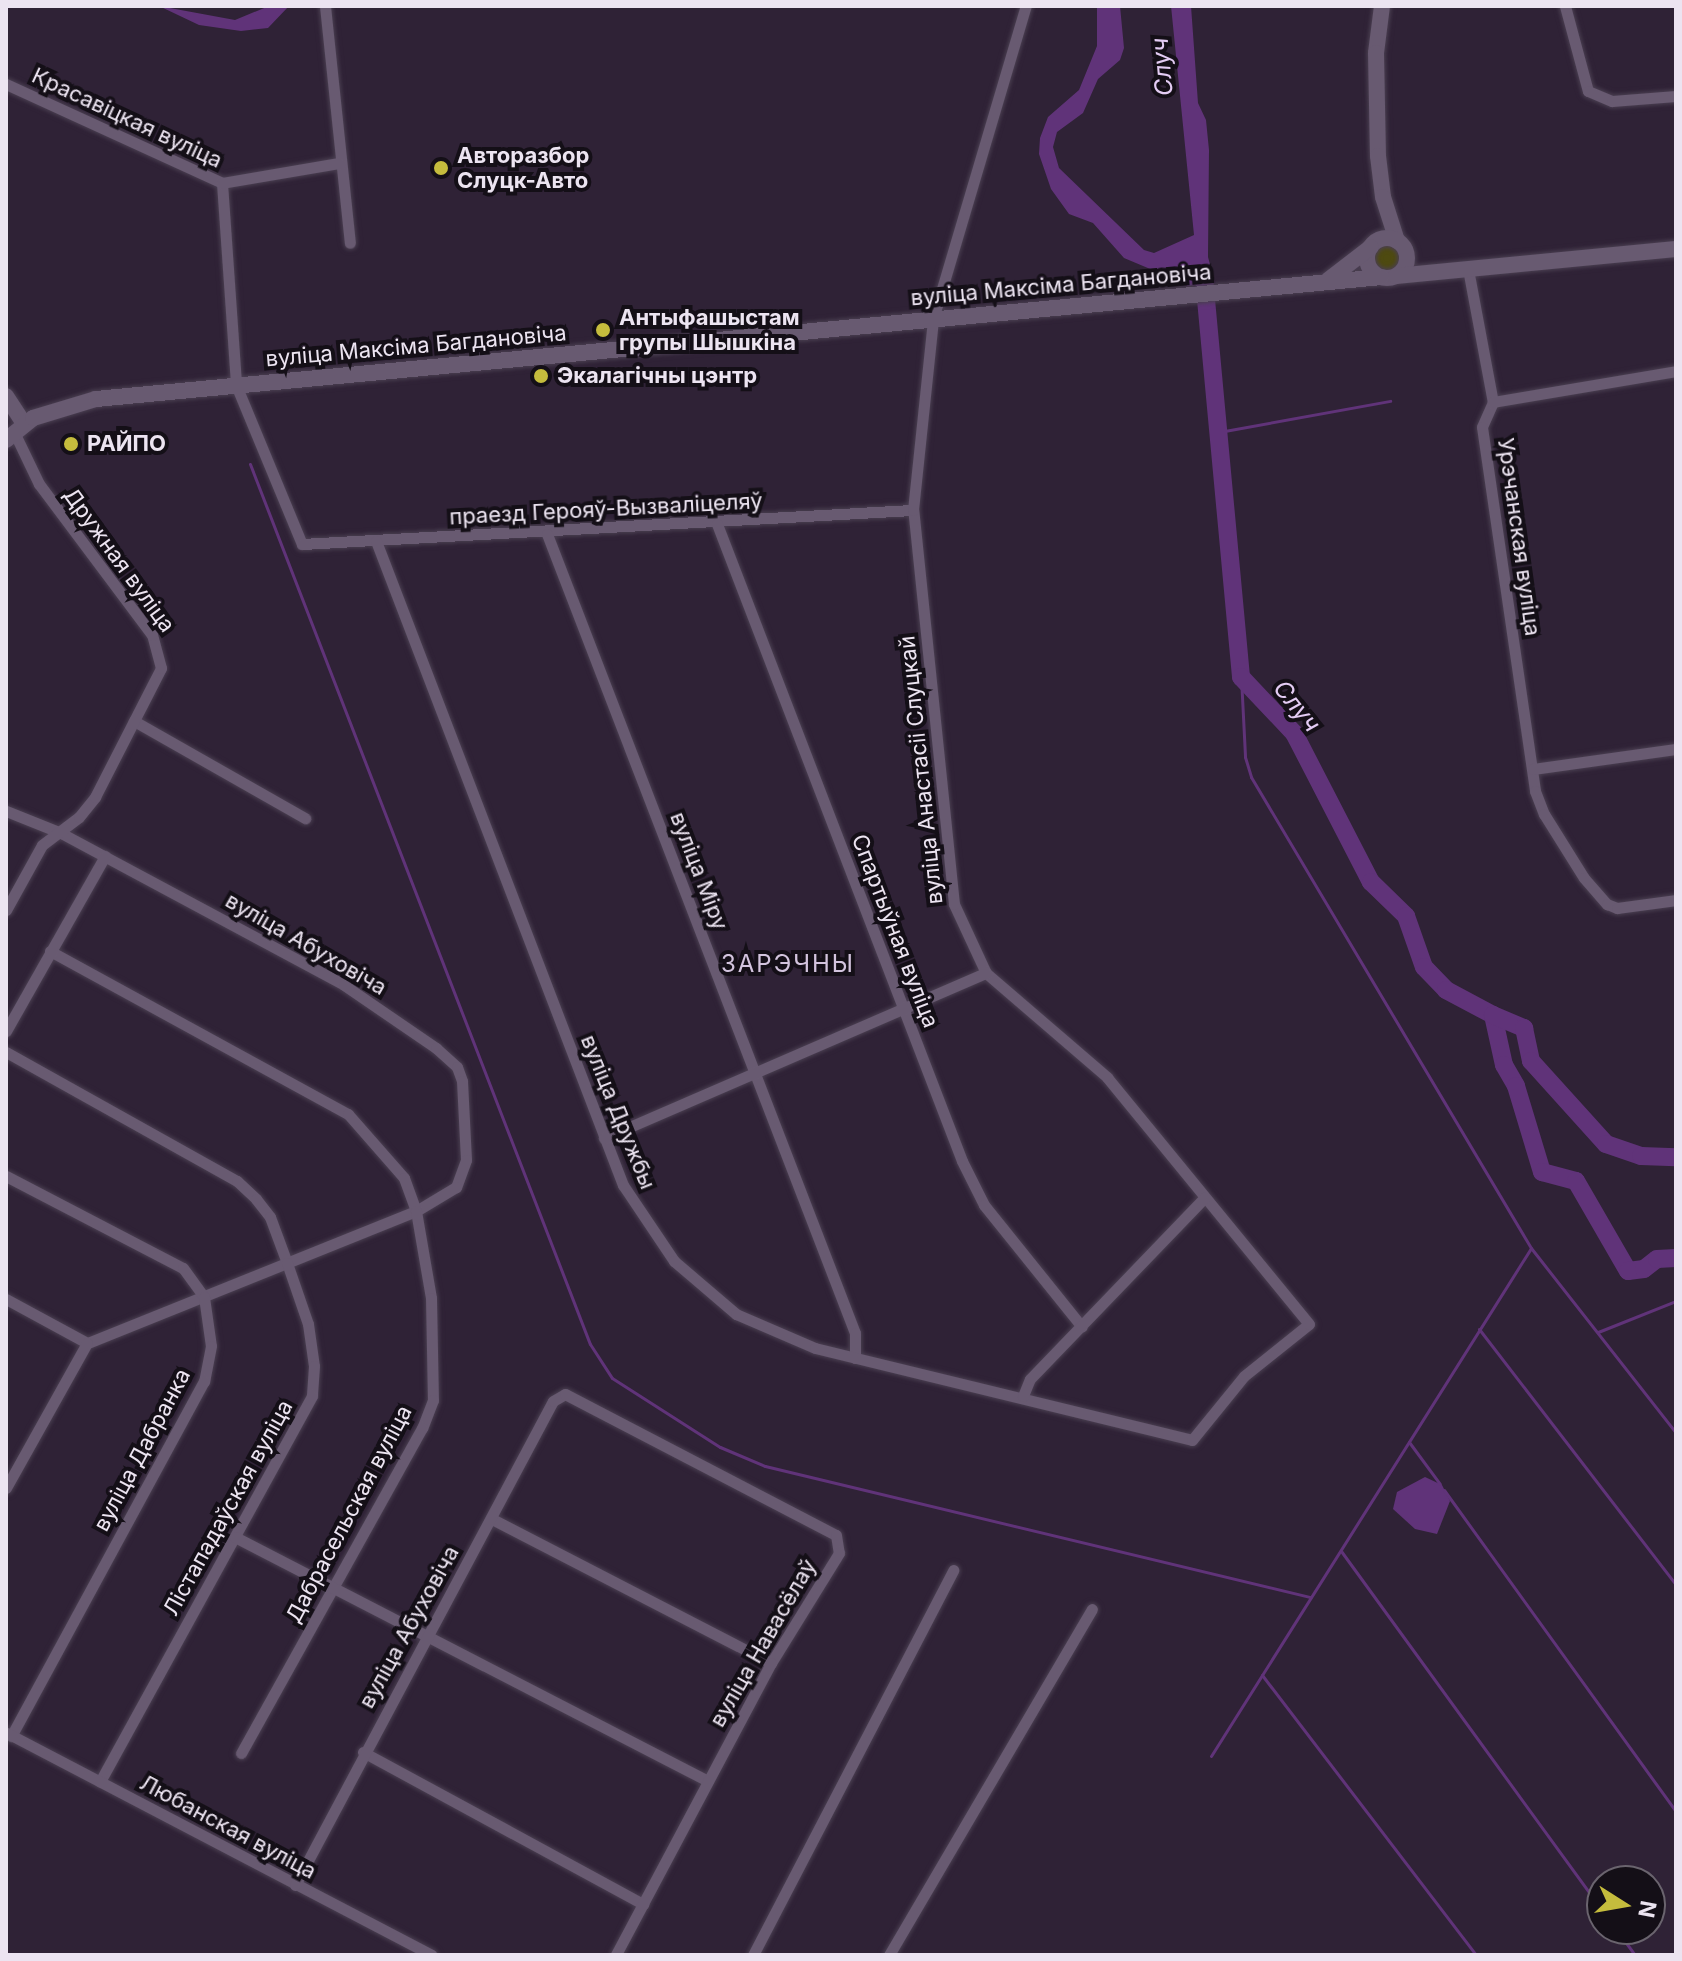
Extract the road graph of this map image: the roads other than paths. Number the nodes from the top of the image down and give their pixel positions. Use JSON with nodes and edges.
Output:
{"nodes":[{"id":1,"x":325,"y":6,"type":"edge"},
{"id":2,"x":1026,"y":6,"type":"edge"},
{"id":3,"x":1382,"y":6,"type":"edge"},
{"id":4,"x":1565,"y":6,"type":"edge"},
{"id":5,"x":6,"y":84,"type":"edge"},
{"id":6,"x":1676,"y":96,"type":"edge"},
{"id":7,"x":339,"y":163,"type":"junction"},
{"id":8,"x":222,"y":183,"type":"junction"},
{"id":9,"x":1383,"y":197,"type":"junction"},
{"id":10,"x":350,"y":243,"type":"dead end"},
{"id":11,"x":1373,"y":245,"type":"junction"},
{"id":12,"x":1401,"y":245,"type":"junction"},
{"id":13,"x":1676,"y":249,"type":"edge"},
{"id":14,"x":1461,"y":270,"type":"junction"},
{"id":15,"x":1388,"y":277,"type":"junction"},
{"id":16,"x":1318,"y":285,"type":"junction"},
{"id":17,"x":933,"y":319,"type":"junction"},
{"id":18,"x":1676,"y":371,"type":"edge"},
{"id":19,"x":236,"y":385,"type":"junction"},
{"id":20,"x":6,"y":396,"type":"edge"},
{"id":21,"x":1493,"y":402,"type":"junction"},
{"id":22,"x":15,"y":432,"type":"edge"},
{"id":23,"x":913,"y":510,"type":"junction"},
{"id":24,"x":717,"y":524,"type":"junction"},
{"id":25,"x":547,"y":534,"type":"junction"},
{"id":26,"x":376,"y":541,"type":"junction"},
{"id":27,"x":302,"y":544,"type":"joint"},
{"id":28,"x":134,"y":721,"type":"junction"},
{"id":29,"x":1676,"y":749,"type":"edge"},
{"id":30,"x":1533,"y":769,"type":"junction"},
{"id":31,"x":6,"y":811,"type":"edge"},
{"id":32,"x":305,"y":818,"type":"dead end"},
{"id":33,"x":61,"y":833,"type":"junction"},
{"id":34,"x":105,"y":856,"type":"junction"},
{"id":35,"x":1676,"y":900,"type":"edge"},
{"id":36,"x":6,"y":910,"type":"edge"},
{"id":37,"x":50,"y":951,"type":"junction"},
{"id":38,"x":986,"y":973,"type":"junction"},
{"id":39,"x":904,"y":1008,"type":"junction"},
{"id":40,"x":6,"y":1031,"type":"edge"},
{"id":41,"x":6,"y":1052,"type":"edge"},
{"id":42,"x":755,"y":1073,"type":"junction"},
{"id":43,"x":604,"y":1138,"type":"junction"},
{"id":44,"x":6,"y":1176,"type":"edge"},
{"id":45,"x":1205,"y":1197,"type":"junction"},
{"id":46,"x":416,"y":1211,"type":"junction"},
{"id":47,"x":287,"y":1263,"type":"junction"},
{"id":48,"x":204,"y":1297,"type":"junction"},
{"id":49,"x":6,"y":1299,"type":"edge"},
{"id":50,"x":1082,"y":1327,"type":"junction"},
{"id":51,"x":87,"y":1343,"type":"junction"},
{"id":52,"x":855,"y":1358,"type":"junction"},
{"id":53,"x":565,"y":1394,"type":"joint"},
{"id":54,"x":1023,"y":1396,"type":"junction"},
{"id":55,"x":1192,"y":1440,"type":"joint"},
{"id":56,"x":6,"y":1488,"type":"edge"},
{"id":57,"x":492,"y":1519,"type":"junction"},
{"id":58,"x":235,"y":1537,"type":"junction"},
{"id":59,"x":953,"y":1570,"type":"dead end"},
{"id":60,"x":332,"y":1588,"type":"junction"},
{"id":61,"x":1092,"y":1609,"type":"dead end"},
{"id":62,"x":427,"y":1636,"type":"junction"},
{"id":63,"x":771,"y":1663,"type":"junction"},
{"id":64,"x":8,"y":1734,"type":"edge"},
{"id":65,"x":363,"y":1752,"type":"junction"},
{"id":66,"x":241,"y":1753,"type":"dead end"},
{"id":67,"x":708,"y":1781,"type":"junction"},
{"id":68,"x":100,"y":1782,"type":"junction"},
{"id":69,"x":295,"y":1885,"type":"junction"},
{"id":70,"x":643,"y":1904,"type":"junction"},
{"id":71,"x":431,"y":1955,"type":"edge"},
{"id":72,"x":616,"y":1955,"type":"edge"},
{"id":73,"x":753,"y":1955,"type":"edge"},
{"id":74,"x":889,"y":1955,"type":"edge"}],
"edges":[{"from":1,"to":7,"type":"street"},
{"from":2,"to":17,"type":"street","name":"вуліца Анастасіі Слуцкай"},
{"from":3,"to":9,"type":"main road"},
{"from":4,"to":6,"type":"street"},
{"from":5,"to":8,"type":"street","name":"Красавіцкая вуліца"},
{"from":7,"to":8,"type":"street"},
{"from":7,"to":10,"type":"street"},
{"from":8,"to":19,"type":"street","name":"Красавіцкая вуліца"},
{"from":9,"to":11,"type":"main road"},
{"from":9,"to":12,"type":"main road"},
{"from":11,"to":12,"type":"main road"},
{"from":11,"to":15,"type":"main road"},
{"from":11,"to":16,"type":"main road","name":"вуліца Максіма Багдановіча"},
{"from":12,"to":14,"type":"main road","name":"вуліца Максіма Багдановіча"},
{"from":12,"to":15,"type":"main road"},
{"from":13,"to":14,"type":"main road","name":"вуліца Максіма Багдановіча"},
{"from":14,"to":15,"type":"main road","name":"вуліца Максіма Багдановіча"},
{"from":14,"to":21,"type":"street"},
{"from":15,"to":16,"type":"main road","name":"вуліца Максіма Багдановіча"},
{"from":16,"to":17,"type":"main road","name":"вуліца Максіма Багдановіча"},
{"from":17,"to":19,"type":"main road","name":"вуліца Максіма Багдановіча"},
{"from":17,"to":23,"type":"street","name":"вуліца Анастасіі Слуцкай"},
{"from":18,"to":21,"type":"street"},
{"from":19,"to":22,"type":"main road","name":"вуліца Максіма Багдановіча"},
{"from":19,"to":27,"type":"street","name":"Красавіцкая вуліца"},
{"from":20,"to":22,"type":"main road"},
{"from":21,"to":30,"type":"street","name":"Урэчанская вуліца"},
{"from":22,"to":28,"type":"street","name":"Дружная вуліца"},
{"from":23,"to":24,"type":"street","name":"праезд Герояў-Вызваліцеляў"},
{"from":23,"to":38,"type":"street","name":"вуліца Анастасіі Слуцкай"},
{"from":24,"to":25,"type":"street","name":"праезд Герояў-Вызваліцеляў"},
{"from":24,"to":39,"type":"street","name":"Спартыўная вуліца"},
{"from":25,"to":26,"type":"street","name":"праезд Герояў-Вызваліцеляў"},
{"from":25,"to":42,"type":"street","name":"вуліца Міру"},
{"from":26,"to":27,"type":"street","name":"праезд Герояў-Вызваліцеляў"},
{"from":26,"to":43,"type":"street","name":"вуліца Дружбы"},
{"from":28,"to":32,"type":"street"},
{"from":28,"to":33,"type":"street","name":"Дружная вуліца"},
{"from":29,"to":30,"type":"street"},
{"from":30,"to":35,"type":"street","name":"Урэчанская вуліца"},
{"from":31,"to":33,"type":"street","name":"вуліца Абуховіча"},
{"from":33,"to":34,"type":"street","name":"вуліца Абуховіча"},
{"from":33,"to":36,"type":"street","name":"Дружная вуліца"},
{"from":34,"to":37,"type":"street"},
{"from":34,"to":46,"type":"street","name":"вуліца Абуховіча"},
{"from":37,"to":40,"type":"street"},
{"from":37,"to":46,"type":"street","name":"Дабрасельская вуліца"},
{"from":38,"to":39,"type":"street"},
{"from":38,"to":45,"type":"street","name":"вуліца Анастасіі Слуцкай"},
{"from":39,"to":42,"type":"street"},
{"from":39,"to":50,"type":"street","name":"Спартыўная вуліца"},
{"from":41,"to":47,"type":"street","name":"Лістападаўская вуліца"},
{"from":42,"to":43,"type":"street"},
{"from":42,"to":52,"type":"street","name":"вуліца Міру"},
{"from":43,"to":52,"type":"street","name":"вуліца Дружбы"},
{"from":44,"to":48,"type":"street"},
{"from":45,"to":50,"type":"street"},
{"from":45,"to":55,"type":"street","name":"вуліца Анастасіі Слуцкай"},
{"from":46,"to":47,"type":"street"},
{"from":46,"to":60,"type":"street","name":"Дабрасельская вуліца"},
{"from":47,"to":48,"type":"street"},
{"from":47,"to":58,"type":"street","name":"Лістападаўская вуліца"},
{"from":48,"to":51,"type":"street"},
{"from":48,"to":64,"type":"street","name":"вуліца Дабранка"},
{"from":49,"to":51,"type":"street"},
{"from":50,"to":54,"type":"street"},
{"from":51,"to":56,"type":"street"},
{"from":52,"to":54,"type":"street","name":"вуліца Дружбы"},
{"from":53,"to":57,"type":"street","name":"вуліца Абуховіча"},
{"from":53,"to":63,"type":"street","name":"вуліца Навасёлаў"},
{"from":54,"to":55,"type":"street","name":"вуліца Дружбы"},
{"from":57,"to":62,"type":"street","name":"вуліца Абуховіча"},
{"from":57,"to":63,"type":"street"},
{"from":58,"to":60,"type":"street"},
{"from":58,"to":68,"type":"street","name":"Лістападаўская вуліца"},
{"from":59,"to":73,"type":"street"},
{"from":60,"to":62,"type":"street"},
{"from":60,"to":66,"type":"street","name":"Дабрасельская вуліца"},
{"from":61,"to":74,"type":"street"},
{"from":62,"to":65,"type":"street","name":"вуліца Абуховіча"},
{"from":62,"to":67,"type":"street"},
{"from":63,"to":67,"type":"street","name":"вуліца Навасёлаў"},
{"from":64,"to":68,"type":"street","name":"Любанская вуліца"},
{"from":65,"to":69,"type":"street","name":"вуліца Абуховіча"},
{"from":65,"to":70,"type":"street"},
{"from":67,"to":70,"type":"street","name":"вуліца Навасёлаў"},
{"from":68,"to":69,"type":"street","name":"Любанская вуліца"},
{"from":69,"to":71,"type":"street","name":"Любанская вуліца"},
{"from":70,"to":72,"type":"street","name":"вуліца Навасёлаў"}]}
